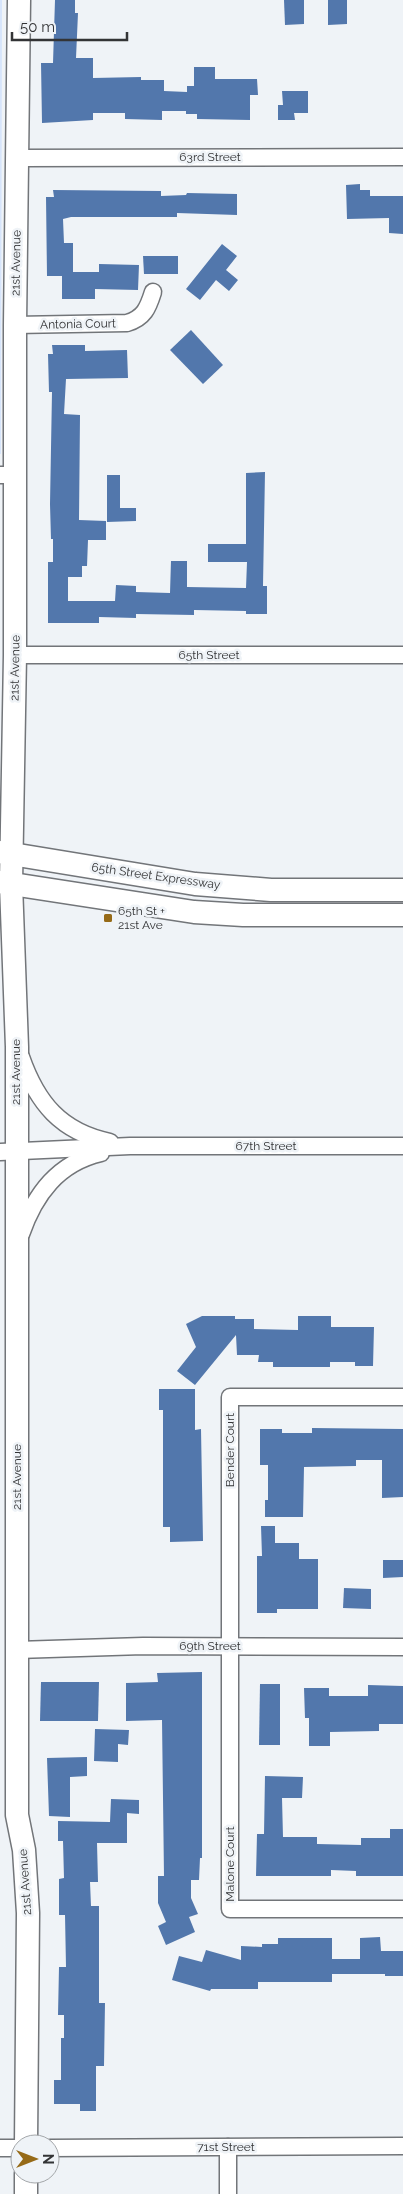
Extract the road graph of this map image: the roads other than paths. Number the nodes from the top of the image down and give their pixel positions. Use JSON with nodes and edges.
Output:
{"nodes":[{"id":1,"x":19,"y":0,"type":"edge"},
{"id":2,"x":403,"y":157,"type":"edge"},
{"id":3,"x":16,"y":158,"type":"junction"},
{"id":4,"x":153,"y":292,"type":"dead end"},
{"id":5,"x":15,"y":325,"type":"junction"},
{"id":6,"x":8,"y":475,"type":"edge"},
{"id":7,"x":15,"y":655,"type":"junction"},
{"id":8,"x":403,"y":655,"type":"edge"},
{"id":9,"x":6,"y":853,"type":"edge"},
{"id":10,"x":5,"y":883,"type":"edge"},
{"id":11,"x":403,"y":890,"type":"edge"},
{"id":12,"x":403,"y":915,"type":"edge"},
{"id":13,"x":17,"y":1046,"type":"junction"},
{"id":14,"x":130,"y":1146,"type":"junction"},
{"id":15,"x":403,"y":1146,"type":"edge"},
{"id":16,"x":8,"y":1151,"type":"edge"},
{"id":17,"x":16,"y":1245,"type":"junction"},
{"id":18,"x":403,"y":1397,"type":"edge"},
{"id":19,"x":230,"y":1646,"type":"junction"},
{"id":20,"x":403,"y":1647,"type":"edge"},
{"id":21,"x":17,"y":1650,"type":"junction"},
{"id":22,"x":403,"y":1909,"type":"edge"},
{"id":23,"x":26,"y":2134,"type":"edge"},
{"id":24,"x":403,"y":2146,"type":"edge"},
{"id":25,"x":228,"y":2147,"type":"junction"},
{"id":26,"x":60,"y":2148,"type":"edge"},
{"id":27,"x":228,"y":2194,"type":"edge"}],
"edges":[{"from":1,"to":3,"type":"street","name":"21st Avenue"},
{"from":2,"to":3,"type":"street","name":"63rd Street"},
{"from":3,"to":5,"type":"street","name":"21st Avenue"},
{"from":4,"to":5,"type":"street","name":"Antonia Court"},
{"from":5,"to":6,"type":"street","name":"21st Avenue"},
{"from":6,"to":7,"type":"street","name":"21st Avenue"},
{"from":7,"to":8,"type":"street","name":"65th Street"},
{"from":7,"to":9,"type":"street","name":"21st Avenue"},
{"from":9,"to":10,"type":"street","name":"21st Avenue"},
{"from":9,"to":11,"type":"street","name":"65th Street Expressway"},
{"from":10,"to":12,"type":"street"},
{"from":10,"to":13,"type":"street","name":"21st Avenue"},
{"from":13,"to":14,"type":"street","name":"67th Street"},
{"from":13,"to":16,"type":"street","name":"21st Avenue"},
{"from":14,"to":15,"type":"street","name":"67th Street"},
{"from":14,"to":16,"type":"street","name":"67th Street"},
{"from":14,"to":17,"type":"street","name":"67th Street"},
{"from":16,"to":17,"type":"street","name":"21st Avenue"},
{"from":17,"to":21,"type":"street","name":"21st Avenue"},
{"from":18,"to":19,"type":"street","name":"Bender Court"},
{"from":19,"to":20,"type":"street","name":"69th Street"},
{"from":19,"to":21,"type":"street","name":"69th Street"},
{"from":19,"to":22,"type":"street","name":"Malone Court"},
{"from":21,"to":23,"type":"street","name":"21st Avenue"},
{"from":24,"to":25,"type":"street","name":"71st Street"},
{"from":25,"to":26,"type":"street","name":"71st Street"},
{"from":25,"to":27,"type":"street"}]}
